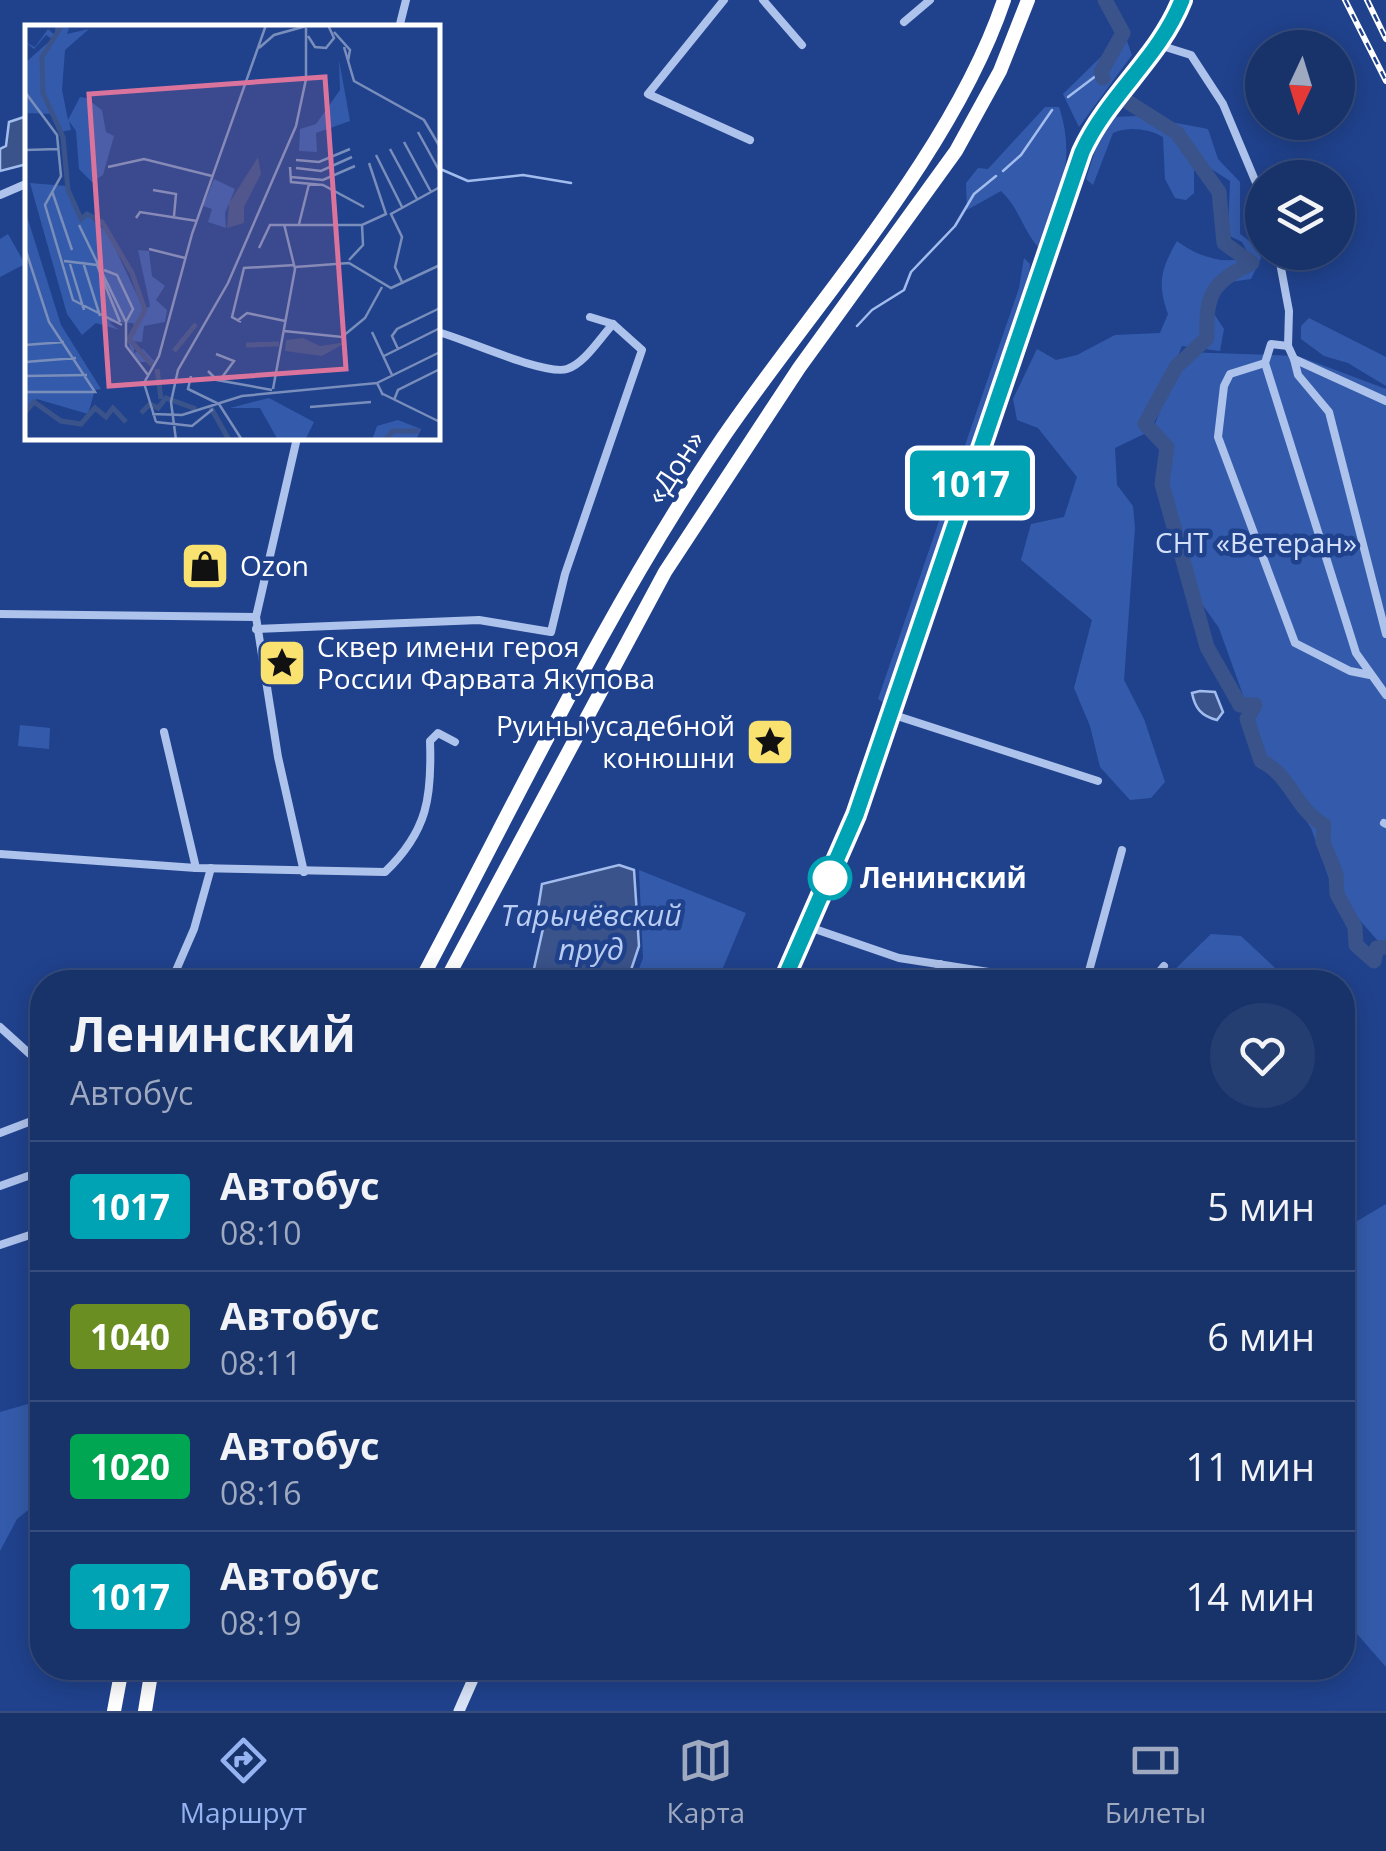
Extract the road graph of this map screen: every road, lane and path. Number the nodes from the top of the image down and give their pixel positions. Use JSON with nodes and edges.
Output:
{"nodes":[{"id":1,"x":406,"y":0,"type":"edge"},
{"id":2,"x":724,"y":0,"type":"edge"},
{"id":3,"x":763,"y":0,"type":"edge"},
{"id":4,"x":930,"y":0,"type":"edge"},
{"id":5,"x":1004,"y":0,"type":"edge"},
{"id":6,"x":1028,"y":0,"type":"edge"},
{"id":7,"x":1182,"y":0,"type":"edge"},
{"id":8,"x":904,"y":22,"type":"dead end"},
{"id":9,"x":401,"y":25,"type":"edge"},
{"id":10,"x":802,"y":45,"type":"dead end"},
{"id":11,"x":1159,"y":45,"type":"junction"},
{"id":12,"x":750,"y":140,"type":"dead end"},
{"id":13,"x":1246,"y":160,"type":"edge"},
{"id":14,"x":25,"y":185,"type":"edge"},
{"id":15,"x":0,"y":195,"type":"edge"},
{"id":16,"x":1281,"y":270,"type":"edge"},
{"id":17,"x":590,"y":316,"type":"dead end"},
{"id":18,"x":612,"y":324,"type":"junction"},
{"id":19,"x":440,"y":333,"type":"edge"},
{"id":20,"x":1288,"y":346,"type":"junction"},
{"id":21,"x":1294,"y":359,"type":"junction"},
{"id":22,"x":1264,"y":363,"type":"junction"},
{"id":23,"x":1386,"y":401,"type":"edge"},
{"id":24,"x":297,"y":440,"type":"edge"},
{"id":25,"x":0,"y":614,"type":"edge"},
{"id":26,"x":256,"y":617,"type":"junction"},
{"id":27,"x":256,"y":629,"type":"junction"},
{"id":28,"x":1386,"y":634,"type":"edge"},
{"id":29,"x":1370,"y":676,"type":"junction"},
{"id":30,"x":1386,"y":696,"type":"edge"},
{"id":31,"x":892,"y":714,"type":"junction"},
{"id":32,"x":164,"y":732,"type":"dead end"},
{"id":33,"x":455,"y":742,"type":"dead end"},
{"id":34,"x":1098,"y":781,"type":"dead end"},
{"id":35,"x":1122,"y":850,"type":"dead end"},
{"id":36,"x":0,"y":854,"type":"edge"},
{"id":37,"x":196,"y":868,"type":"junction"},
{"id":38,"x":211,"y":868,"type":"junction"},
{"id":39,"x":304,"y":872,"type":"junction"},
{"id":40,"x":809,"y":927,"type":"junction"},
{"id":41,"x":940,"y":964,"type":"junction"},
{"id":42,"x":1164,"y":966,"type":"dead end"},
{"id":43,"x":176,"y":970,"type":"edge"},
{"id":44,"x":426,"y":970,"type":"edge"},
{"id":45,"x":450,"y":970,"type":"edge"},
{"id":46,"x":789,"y":970,"type":"edge"},
{"id":47,"x":939,"y":970,"type":"edge"},
{"id":48,"x":978,"y":970,"type":"edge"},
{"id":49,"x":1089,"y":970,"type":"edge"},
{"id":50,"x":1161,"y":970,"type":"edge"},
{"id":51,"x":0,"y":1027,"type":"edge"},
{"id":52,"x":30,"y":1055,"type":"edge"},
{"id":53,"x":30,"y":1122,"type":"edge"},
{"id":54,"x":0,"y":1133,"type":"edge"},
{"id":55,"x":30,"y":1175,"type":"edge"},
{"id":56,"x":0,"y":1186,"type":"edge"},
{"id":57,"x":30,"y":1235,"type":"edge"},
{"id":58,"x":0,"y":1246,"type":"edge"},
{"id":59,"x":120,"y":1680,"type":"edge"},
{"id":60,"x":150,"y":1680,"type":"edge"},
{"id":61,"x":473,"y":1680,"type":"edge"},
{"id":62,"x":114,"y":1711,"type":"edge"},
{"id":63,"x":145,"y":1711,"type":"edge"},
{"id":64,"x":459,"y":1711,"type":"edge"}],
"edges":[{"from":1,"to":9,"type":"street"},
{"from":2,"to":12,"type":"street"},
{"from":3,"to":10,"type":"street"},
{"from":4,"to":8,"type":"street"},
{"from":5,"to":44,"type":"highway","name":"«Дон»"},
{"from":6,"to":45,"type":"highway","name":"«Дон»"},
{"from":7,"to":11,"type":"main road"},
{"from":11,"to":13,"type":"street"},
{"from":11,"to":31,"type":"main road"},
{"from":14,"to":15,"type":"street"},
{"from":16,"to":20,"type":"street"},
{"from":17,"to":18,"type":"street"},
{"from":18,"to":19,"type":"street"},
{"from":18,"to":27,"type":"street"},
{"from":20,"to":21,"type":"street"},
{"from":20,"to":22,"type":"street"},
{"from":21,"to":23,"type":"street"},
{"from":21,"to":28,"type":"street"},
{"from":22,"to":29,"type":"street"},
{"from":22,"to":29,"type":"street"},
{"from":24,"to":26,"type":"street"},
{"from":25,"to":26,"type":"street"},
{"from":26,"to":27,"type":"street"},
{"from":27,"to":39,"type":"street"},
{"from":29,"to":30,"type":"street"},
{"from":31,"to":34,"type":"street"},
{"from":31,"to":40,"type":"main road"},
{"from":32,"to":37,"type":"street"},
{"from":33,"to":39,"type":"street"},
{"from":35,"to":49,"type":"street"},
{"from":36,"to":37,"type":"street"},
{"from":37,"to":38,"type":"street"},
{"from":38,"to":39,"type":"street"},
{"from":38,"to":43,"type":"street"},
{"from":40,"to":41,"type":"street"},
{"from":40,"to":46,"type":"main road"},
{"from":41,"to":47,"type":"street"},
{"from":41,"to":48,"type":"street"},
{"from":42,"to":50,"type":"street"},
{"from":51,"to":52,"type":"street"},
{"from":53,"to":54,"type":"street"},
{"from":55,"to":56,"type":"street"},
{"from":57,"to":58,"type":"street"},
{"from":59,"to":62,"type":"highway"},
{"from":60,"to":63,"type":"highway"},
{"from":61,"to":64,"type":"main road"}]}
